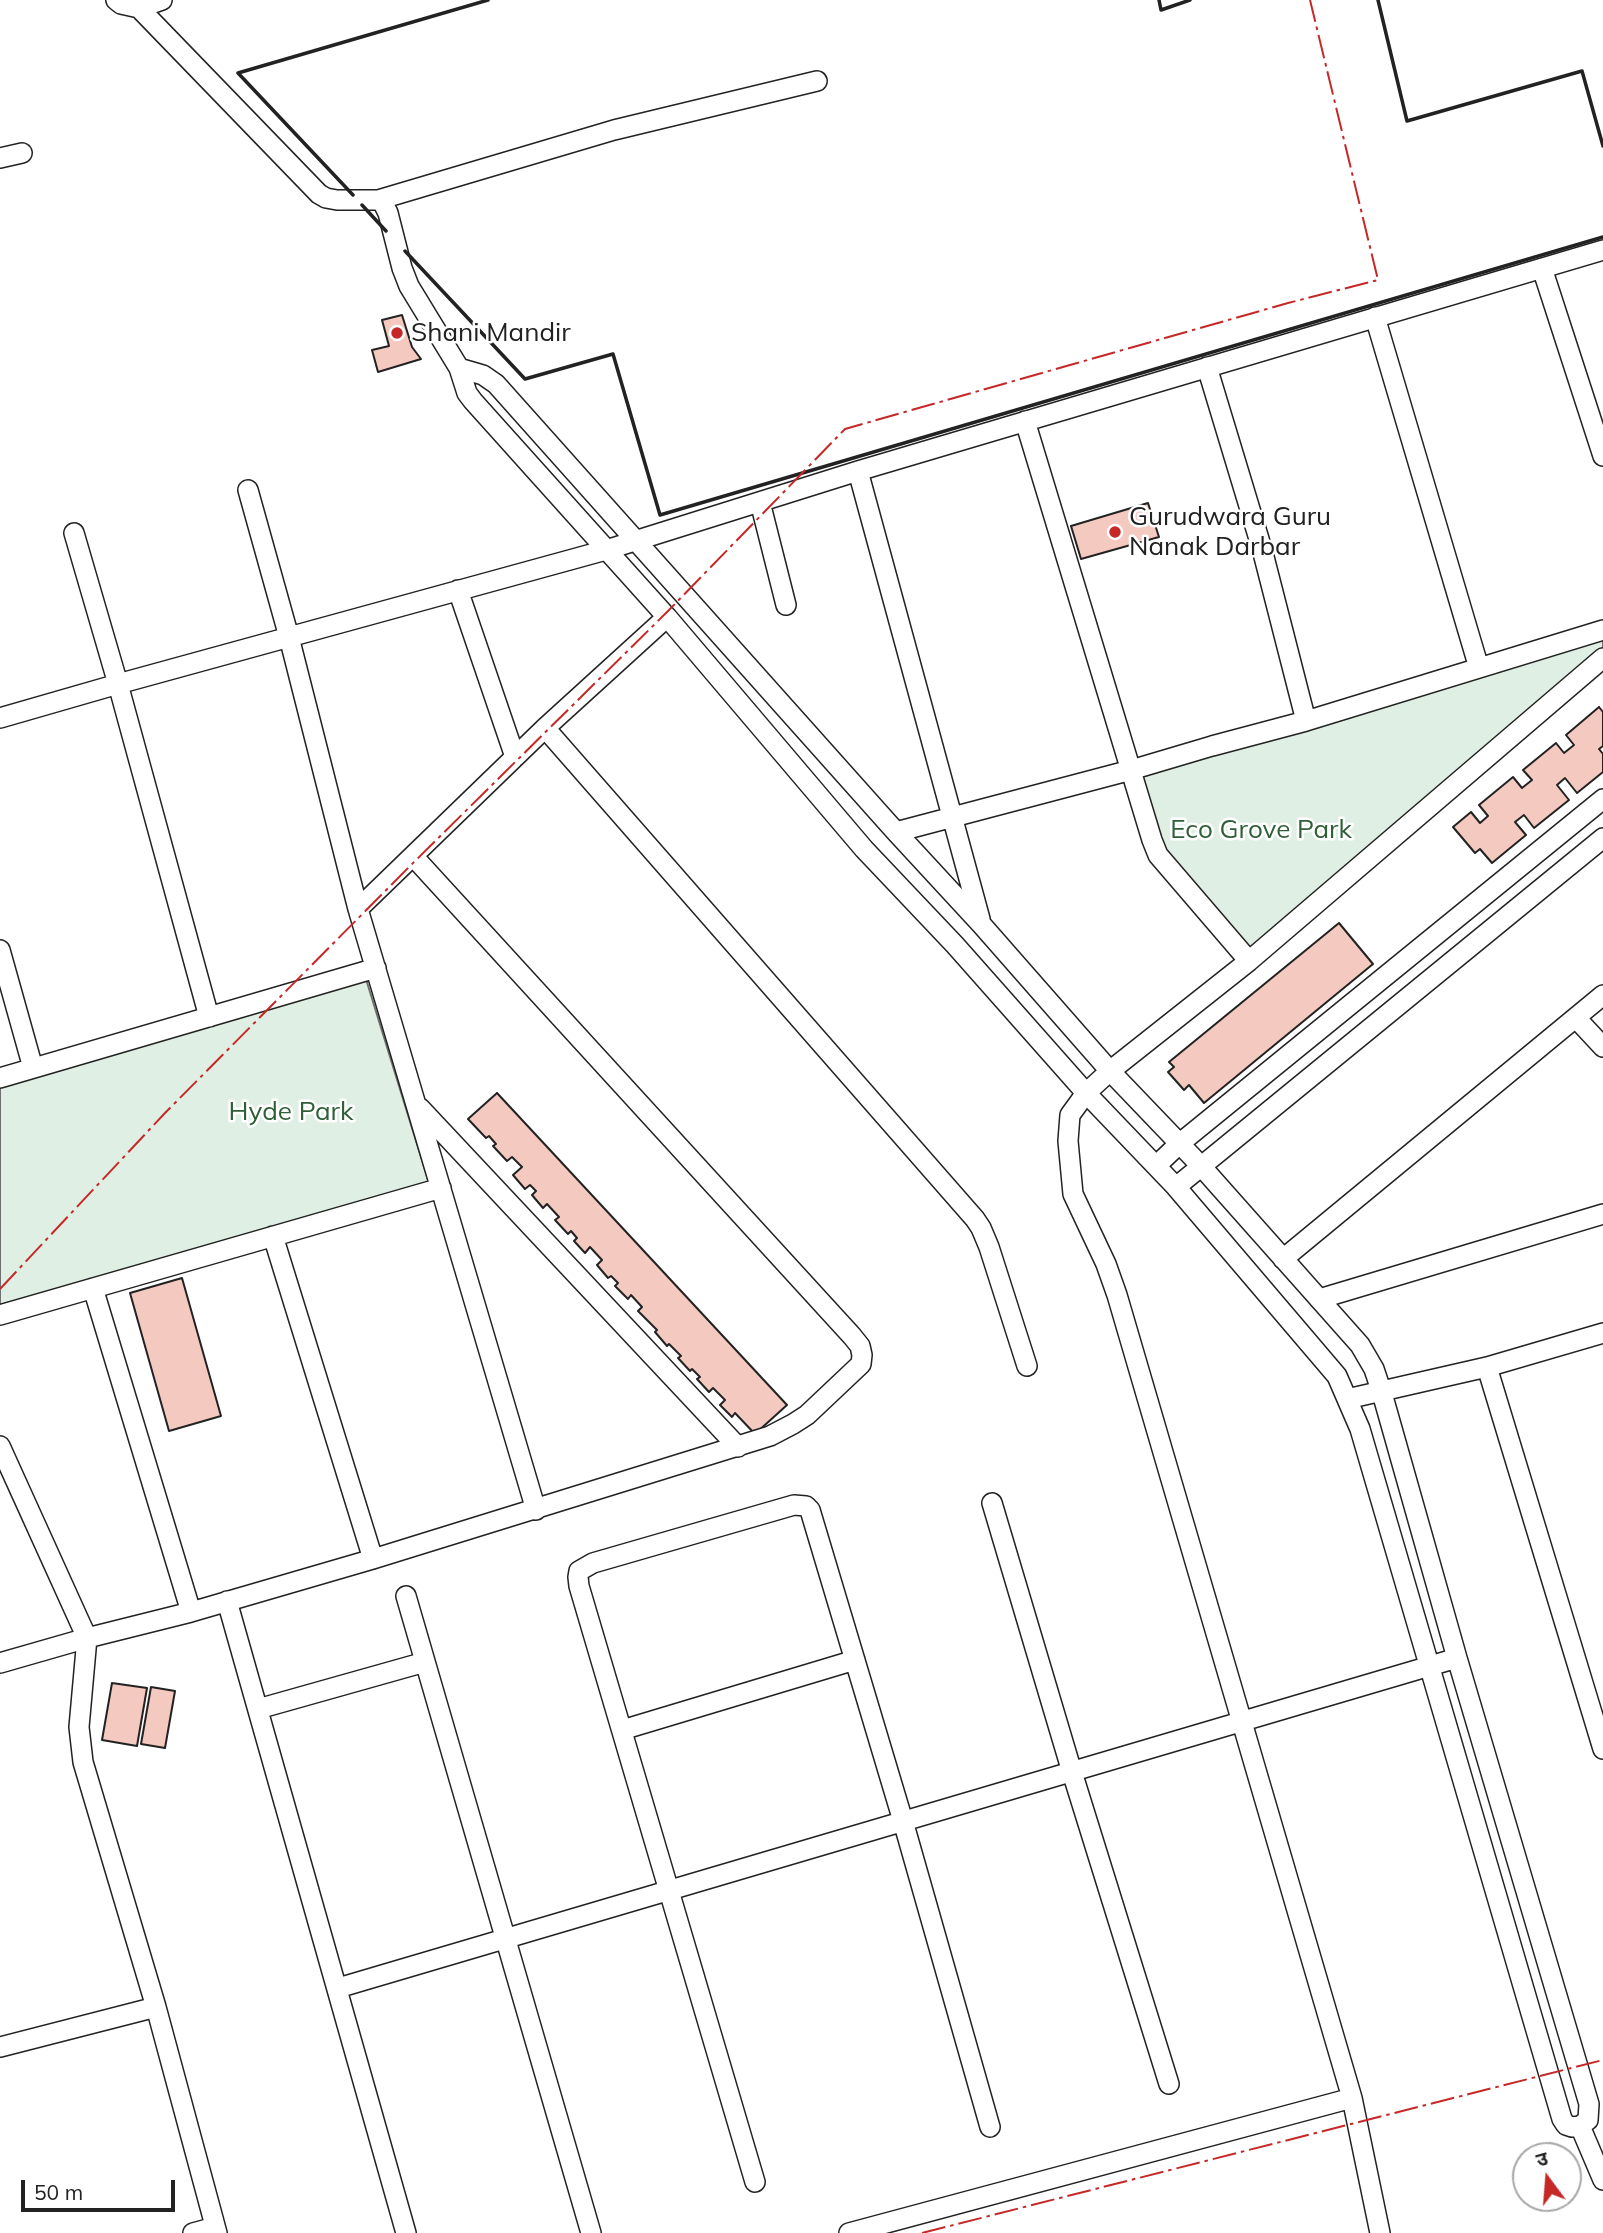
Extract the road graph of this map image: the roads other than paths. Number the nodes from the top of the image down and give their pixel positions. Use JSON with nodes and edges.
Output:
{"nodes":[{"id":1,"x":116,"y":0,"type":"edge"},
{"id":2,"x":162,"y":0,"type":"edge"},
{"id":3,"x":139,"y":4,"type":"edge"},
{"id":4,"x":817,"y":81,"type":"dead end"},
{"id":5,"x":22,"y":153,"type":"dead end"},
{"id":6,"x":0,"y":158,"type":"edge"},
{"id":7,"x":378,"y":200,"type":"junction"},
{"id":8,"x":1603,"y":250,"type":"edge"},
{"id":9,"x":1542,"y":268,"type":"junction"},
{"id":10,"x":1375,"y":317,"type":"junction"},
{"id":11,"x":1208,"y":367,"type":"junction"},
{"id":12,"x":459,"y":368,"type":"junction"},
{"id":13,"x":1025,"y":421,"type":"junction"},
{"id":14,"x":1603,"y":456,"type":"edge"},
{"id":15,"x":858,"y":471,"type":"junction"},
{"id":16,"x":248,"y":490,"type":"dead end"},
{"id":17,"x":760,"y":502,"type":"junction"},
{"id":18,"x":74,"y":533,"type":"dead end"},
{"id":19,"x":637,"y":540,"type":"junction"},
{"id":20,"x":606,"y":550,"type":"junction"},
{"id":21,"x":458,"y":590,"type":"junction"},
{"id":22,"x":786,"y":605,"type":"dead end"},
{"id":23,"x":667,"y":617,"type":"junction"},
{"id":24,"x":1603,"y":630,"type":"edge"},
{"id":25,"x":289,"y":637,"type":"junction"},
{"id":26,"x":1603,"y":658,"type":"edge"},
{"id":27,"x":1479,"y":668,"type":"junction"},
{"id":28,"x":118,"y":684,"type":"junction"},
{"id":29,"x":0,"y":719,"type":"edge"},
{"id":30,"x":1306,"y":721,"type":"junction"},
{"id":31,"x":545,"y":728,"type":"junction"},
{"id":32,"x":515,"y":757,"type":"junction"},
{"id":33,"x":1131,"y":770,"type":"junction"},
{"id":34,"x":1603,"y":799,"type":"edge"},
{"id":35,"x":953,"y":817,"type":"junction"},
{"id":36,"x":897,"y":832,"type":"junction"},
{"id":37,"x":1603,"y":838,"type":"edge"},
{"id":38,"x":413,"y":856,"type":"junction"},
{"id":39,"x":358,"y":909,"type":"junction"},
{"id":40,"x":981,"y":924,"type":"junction"},
{"id":41,"x":0,"y":950,"type":"edge"},
{"id":42,"x":1250,"y":961,"type":"junction"},
{"id":43,"x":376,"y":968,"type":"junction"},
{"id":44,"x":1603,"y":995,"type":"edge"},
{"id":45,"x":209,"y":1017,"type":"junction"},
{"id":46,"x":1576,"y":1017,"type":"junction"},
{"id":47,"x":1603,"y":1047,"type":"edge"},
{"id":48,"x":33,"y":1068,"type":"junction"},
{"id":49,"x":1110,"y":1071,"type":"junction"},
{"id":50,"x":0,"y":1078,"type":"edge"},
{"id":51,"x":1086,"y":1093,"type":"junction"},
{"id":52,"x":417,"y":1104,"type":"junction"},
{"id":53,"x":1179,"y":1144,"type":"junction"},
{"id":54,"x":1156,"y":1166,"type":"junction"},
{"id":55,"x":1201,"y":1166,"type":"junction"},
{"id":56,"x":1176,"y":1187,"type":"junction"},
{"id":57,"x":441,"y":1188,"type":"junction"},
{"id":58,"x":1603,"y":1214,"type":"edge"},
{"id":59,"x":273,"y":1236,"type":"junction"},
{"id":60,"x":1283,"y":1259,"type":"junction"},
{"id":61,"x":93,"y":1288,"type":"junction"},
{"id":62,"x":1319,"y":1299,"type":"junction"},
{"id":63,"x":0,"y":1315,"type":"edge"},
{"id":64,"x":1603,"y":1333,"type":"edge"},
{"id":65,"x":1027,"y":1366,"type":"dead end"},
{"id":66,"x":1487,"y":1367,"type":"junction"},
{"id":67,"x":1382,"y":1393,"type":"junction"},
{"id":68,"x":1347,"y":1399,"type":"junction"},
{"id":69,"x":0,"y":1446,"type":"edge"},
{"id":70,"x":738,"y":1447,"type":"junction"},
{"id":71,"x":992,"y":1503,"type":"dead end"},
{"id":72,"x":536,"y":1510,"type":"junction"},
{"id":73,"x":373,"y":1559,"type":"junction"},
{"id":74,"x":406,"y":1596,"type":"dead end"},
{"id":75,"x":227,"y":1601,"type":"junction"},
{"id":76,"x":191,"y":1612,"type":"junction"},
{"id":77,"x":87,"y":1638,"type":"junction"},
{"id":78,"x":1457,"y":1658,"type":"junction"},
{"id":79,"x":855,"y":1660,"type":"junction"},
{"id":80,"x":425,"y":1662,"type":"junction"},
{"id":81,"x":0,"y":1663,"type":"edge"},
{"id":82,"x":1429,"y":1667,"type":"junction"},
{"id":83,"x":258,"y":1709,"type":"junction"},
{"id":84,"x":1242,"y":1723,"type":"junction"},
{"id":85,"x":622,"y":1730,"type":"junction"},
{"id":86,"x":1603,"y":1749,"type":"edge"},
{"id":87,"x":1072,"y":1772,"type":"junction"},
{"id":88,"x":903,"y":1821,"type":"junction"},
{"id":89,"x":670,"y":1891,"type":"junction"},
{"id":90,"x":506,"y":1939,"type":"junction"},
{"id":91,"x":338,"y":1988,"type":"junction"},
{"id":92,"x":156,"y":2007,"type":"junction"},
{"id":93,"x":0,"y":2047,"type":"edge"},
{"id":94,"x":1169,"y":2084,"type":"dead end"},
{"id":95,"x":1352,"y":2098,"type":"junction"},
{"id":96,"x":1580,"y":2126,"type":"junction"},
{"id":97,"x":990,"y":2127,"type":"dead end"},
{"id":98,"x":1603,"y":2180,"type":"edge"},
{"id":99,"x":755,"y":2182,"type":"dead end"},
{"id":100,"x":216,"y":2230,"type":"edge"},
{"id":101,"x":193,"y":2233,"type":"edge"},
{"id":102,"x":406,"y":2233,"type":"edge"},
{"id":103,"x":591,"y":2233,"type":"edge"},
{"id":104,"x":849,"y":2233,"type":"edge"},
{"id":105,"x":1380,"y":2233,"type":"edge"}],
"edges":[{"from":1,"to":3,"type":"street"},
{"from":2,"to":3,"type":"street"},
{"from":3,"to":7,"type":"street"},
{"from":4,"to":7,"type":"street"},
{"from":5,"to":6,"type":"street"},
{"from":7,"to":12,"type":"street"},
{"from":8,"to":9,"type":"street"},
{"from":9,"to":10,"type":"street"},
{"from":9,"to":14,"type":"street"},
{"from":10,"to":11,"type":"street"},
{"from":10,"to":27,"type":"street"},
{"from":11,"to":13,"type":"street"},
{"from":11,"to":30,"type":"street"},
{"from":12,"to":19,"type":"street"},
{"from":12,"to":20,"type":"street"},
{"from":13,"to":15,"type":"street"},
{"from":13,"to":33,"type":"street"},
{"from":15,"to":17,"type":"street"},
{"from":15,"to":35,"type":"street"},
{"from":16,"to":25,"type":"street"},
{"from":17,"to":19,"type":"street"},
{"from":17,"to":22,"type":"street"},
{"from":18,"to":28,"type":"street"},
{"from":19,"to":20,"type":"street"},
{"from":19,"to":36,"type":"street"},
{"from":20,"to":21,"type":"street"},
{"from":20,"to":23,"type":"street"},
{"from":21,"to":25,"type":"street"},
{"from":21,"to":32,"type":"street"},
{"from":23,"to":31,"type":"street"},
{"from":23,"to":51,"type":"street"},
{"from":24,"to":27,"type":"street"},
{"from":25,"to":28,"type":"street"},
{"from":25,"to":39,"type":"street"},
{"from":26,"to":42,"type":"street"},
{"from":27,"to":30,"type":"street"},
{"from":28,"to":29,"type":"street"},
{"from":28,"to":45,"type":"street"},
{"from":30,"to":33,"type":"street"},
{"from":31,"to":32,"type":"street"},
{"from":31,"to":65,"type":"street"},
{"from":32,"to":38,"type":"street"},
{"from":33,"to":35,"type":"street"},
{"from":33,"to":42,"type":"street"},
{"from":34,"to":53,"type":"street"},
{"from":35,"to":36,"type":"street"},
{"from":35,"to":40,"type":"street"},
{"from":36,"to":40,"type":"street"},
{"from":37,"to":55,"type":"street"},
{"from":38,"to":39,"type":"street"},
{"from":38,"to":70,"type":"street"},
{"from":39,"to":43,"type":"street"},
{"from":40,"to":49,"type":"street"},
{"from":41,"to":48,"type":"street"},
{"from":42,"to":49,"type":"street"},
{"from":43,"to":45,"type":"street"},
{"from":43,"to":52,"type":"street"},
{"from":44,"to":46,"type":"street"},
{"from":45,"to":48,"type":"street"},
{"from":46,"to":47,"type":"street"},
{"from":46,"to":60,"type":"street"},
{"from":48,"to":50,"type":"street"},
{"from":49,"to":51,"type":"street"},
{"from":49,"to":53,"type":"street"},
{"from":51,"to":54,"type":"street"},
{"from":51,"to":84,"type":"street"},
{"from":52,"to":57,"type":"street"},
{"from":52,"to":70,"type":"street"},
{"from":53,"to":54,"type":"street"},
{"from":53,"to":55,"type":"street"},
{"from":54,"to":56,"type":"street"},
{"from":55,"to":56,"type":"street"},
{"from":55,"to":60,"type":"street"},
{"from":56,"to":68,"type":"street"},
{"from":57,"to":59,"type":"street"},
{"from":57,"to":72,"type":"street"},
{"from":58,"to":62,"type":"street"},
{"from":59,"to":61,"type":"street"},
{"from":59,"to":73,"type":"street"},
{"from":60,"to":62,"type":"street"},
{"from":61,"to":63,"type":"street"},
{"from":61,"to":76,"type":"street"},
{"from":62,"to":67,"type":"street"},
{"from":64,"to":66,"type":"street"},
{"from":66,"to":67,"type":"street"},
{"from":66,"to":86,"type":"street"},
{"from":67,"to":68,"type":"street"},
{"from":67,"to":78,"type":"street"},
{"from":68,"to":82,"type":"street"},
{"from":69,"to":77,"type":"street"},
{"from":70,"to":72,"type":"street"},
{"from":71,"to":87,"type":"street"},
{"from":72,"to":73,"type":"street"},
{"from":73,"to":75,"type":"street"},
{"from":74,"to":80,"type":"street"},
{"from":75,"to":76,"type":"street"},
{"from":75,"to":83,"type":"street"},
{"from":76,"to":77,"type":"street"},
{"from":77,"to":81,"type":"street"},
{"from":77,"to":92,"type":"street"},
{"from":78,"to":82,"type":"street"},
{"from":78,"to":96,"type":"street"},
{"from":79,"to":85,"type":"street"},
{"from":79,"to":85,"type":"street"},
{"from":79,"to":88,"type":"street"},
{"from":80,"to":83,"type":"street"},
{"from":80,"to":90,"type":"street"},
{"from":82,"to":84,"type":"street"},
{"from":82,"to":96,"type":"street"},
{"from":83,"to":91,"type":"street"},
{"from":84,"to":87,"type":"street"},
{"from":84,"to":95,"type":"street"},
{"from":85,"to":89,"type":"street"},
{"from":87,"to":88,"type":"street"},
{"from":87,"to":94,"type":"street"},
{"from":88,"to":89,"type":"street"},
{"from":88,"to":97,"type":"street"},
{"from":89,"to":90,"type":"street"},
{"from":89,"to":99,"type":"street"},
{"from":90,"to":91,"type":"street"},
{"from":90,"to":103,"type":"street"},
{"from":91,"to":102,"type":"street"},
{"from":92,"to":93,"type":"street"},
{"from":92,"to":100,"type":"street"},
{"from":95,"to":104,"type":"street"},
{"from":95,"to":105,"type":"street"},
{"from":96,"to":98,"type":"street"},
{"from":100,"to":101,"type":"street"}]}
